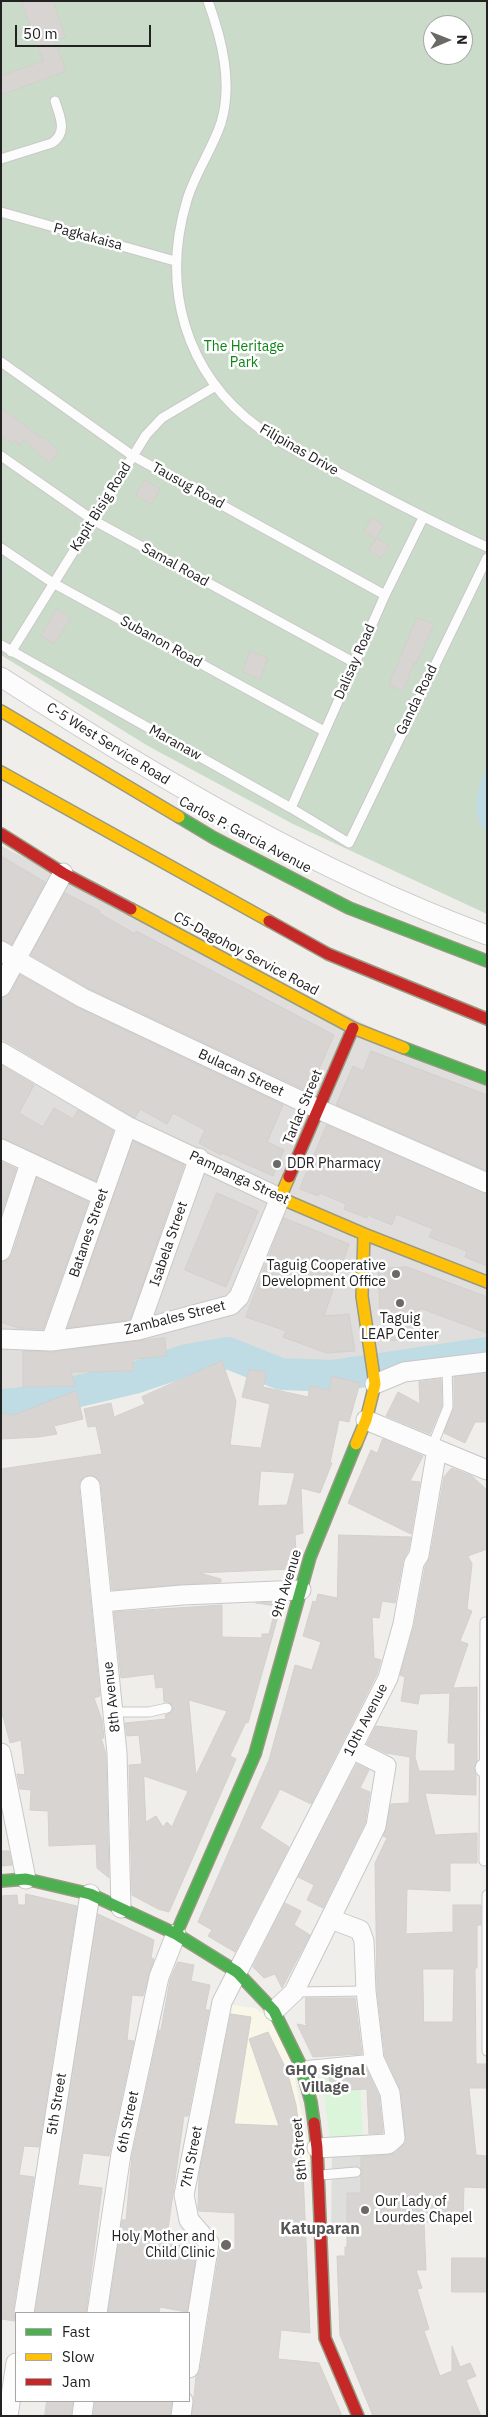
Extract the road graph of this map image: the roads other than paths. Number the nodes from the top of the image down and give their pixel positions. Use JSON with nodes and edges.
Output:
{"nodes":[{"id":1,"x":208,"y":1,"type":"edge"},
{"id":2,"x":55,"y":101,"type":"dead end"},
{"id":3,"x":1,"y":160,"type":"edge"},
{"id":4,"x":1,"y":212,"type":"edge"},
{"id":5,"x":175,"y":261,"type":"junction"},
{"id":6,"x":1,"y":362,"type":"edge"},
{"id":7,"x":216,"y":386,"type":"junction"},
{"id":8,"x":1,"y":456,"type":"edge"},
{"id":9,"x":133,"y":456,"type":"junction"},
{"id":10,"x":423,"y":518,"type":"junction"},
{"id":11,"x":93,"y":520,"type":"junction"},
{"id":12,"x":1,"y":548,"type":"edge"},
{"id":13,"x":487,"y":548,"type":"edge"},
{"id":14,"x":487,"y":558,"type":"edge"},
{"id":15,"x":53,"y":583,"type":"junction"},
{"id":16,"x":385,"y":595,"type":"junction"},
{"id":17,"x":1,"y":645,"type":"edge"},
{"id":18,"x":11,"y":652,"type":"junction"},
{"id":19,"x":355,"y":663,"type":"junction"},
{"id":20,"x":1,"y":677,"type":"edge"},
{"id":21,"x":1,"y":711,"type":"edge"},
{"id":22,"x":324,"y":731,"type":"junction"},
{"id":23,"x":1,"y":772,"type":"edge"},
{"id":24,"x":291,"y":808,"type":"junction"},
{"id":25,"x":1,"y":834,"type":"edge"},
{"id":26,"x":349,"y":843,"type":"joint"},
{"id":27,"x":59,"y":879,"type":"junction"},
{"id":28,"x":487,"y":935,"type":"edge"},
{"id":29,"x":8,"y":955,"type":"edge"},
{"id":30,"x":487,"y":960,"type":"edge"},
{"id":31,"x":1,"y":987,"type":"edge"},
{"id":32,"x":487,"y":1019,"type":"edge"},
{"id":33,"x":354,"y":1028,"type":"junction"},
{"id":34,"x":1,"y":1052,"type":"edge"},
{"id":35,"x":487,"y":1079,"type":"edge"},
{"id":36,"x":318,"y":1108,"type":"junction"},
{"id":37,"x":127,"y":1126,"type":"junction"},
{"id":38,"x":1,"y":1149,"type":"edge"},
{"id":39,"x":199,"y":1158,"type":"junction"},
{"id":40,"x":30,"y":1163,"type":"junction"},
{"id":41,"x":487,"y":1183,"type":"edge"},
{"id":42,"x":102,"y":1196,"type":"junction"},
{"id":43,"x":280,"y":1198,"type":"junction"},
{"id":44,"x":364,"y":1234,"type":"junction"},
{"id":45,"x":1,"y":1251,"type":"edge"},
{"id":46,"x":487,"y":1282,"type":"edge"},
{"id":47,"x":138,"y":1330,"type":"junction"},
{"id":48,"x":1,"y":1339,"type":"edge"},
{"id":49,"x":51,"y":1340,"type":"junction"},
{"id":50,"x":487,"y":1362,"type":"edge"},
{"id":51,"x":447,"y":1366,"type":"junction"},
{"id":52,"x":375,"y":1380,"type":"junction"},
{"id":53,"x":366,"y":1420,"type":"junction"},
{"id":54,"x":434,"y":1448,"type":"junction"},
{"id":55,"x":487,"y":1470,"type":"edge"},
{"id":56,"x":90,"y":1486,"type":"dead end"},
{"id":57,"x":301,"y":1590,"type":"junction"},
{"id":58,"x":102,"y":1602,"type":"junction"},
{"id":59,"x":485,"y":1622,"type":"dead end"},
{"id":60,"x":167,"y":1708,"type":"dead end"},
{"id":61,"x":113,"y":1712,"type":"junction"},
{"id":62,"x":352,"y":1749,"type":"junction"},
{"id":63,"x":1,"y":1753,"type":"edge"},
{"id":64,"x":486,"y":1768,"type":"edge"},
{"id":65,"x":484,"y":1860,"type":"dead end"},
{"id":66,"x":26,"y":1879,"type":"junction"},
{"id":67,"x":1,"y":1881,"type":"edge"},
{"id":68,"x":90,"y":1894,"type":"junction"},
{"id":69,"x":486,"y":1895,"type":"edge"},
{"id":70,"x":121,"y":1908,"type":"junction"},
{"id":71,"x":331,"y":1919,"type":"junction"},
{"id":72,"x":176,"y":1934,"type":"junction"},
{"id":73,"x":237,"y":1972,"type":"junction"},
{"id":74,"x":366,"y":1991,"type":"junction"},
{"id":75,"x":294,"y":1992,"type":"junction"},
{"id":76,"x":274,"y":2011,"type":"junction"},
{"id":77,"x":487,"y":2051,"type":"edge"},
{"id":78,"x":374,"y":2059,"type":"junction"},
{"id":79,"x":301,"y":2066,"type":"junction"},
{"id":80,"x":317,"y":2148,"type":"junction"},
{"id":81,"x":356,"y":2172,"type":"dead end"},
{"id":82,"x":318,"y":2175,"type":"junction"},
{"id":83,"x":24,"y":2312,"type":"edge"},
{"id":84,"x":97,"y":2312,"type":"edge"},
{"id":85,"x":190,"y":2362,"type":"edge"},
{"id":86,"x":15,"y":2370,"type":"edge"},
{"id":87,"x":84,"y":2402,"type":"edge"},
{"id":88,"x":183,"y":2402,"type":"edge"},
{"id":89,"x":8,"y":2416,"type":"edge"},
{"id":90,"x":82,"y":2416,"type":"edge"},
{"id":91,"x":181,"y":2416,"type":"edge"},
{"id":92,"x":358,"y":2416,"type":"edge"}],
"edges":[{"from":1,"to":5,"type":"lane","name":"Filipinas Drive"},
{"from":2,"to":3,"type":"lane"},
{"from":4,"to":5,"type":"lane","name":"Pagkakaisa"},
{"from":5,"to":7,"type":"lane","name":"Filipinas Drive"},
{"from":6,"to":9,"type":"lane","name":"Tausug Road"},
{"from":7,"to":9,"type":"lane","name":"Kapit Bisig Road"},
{"from":7,"to":10,"type":"lane","name":"Filipinas Drive"},
{"from":8,"to":11,"type":"lane","name":"Samal Road"},
{"from":9,"to":11,"type":"lane","name":"Kapit Bisig Road"},
{"from":9,"to":16,"type":"lane","name":"Tausug Road"},
{"from":10,"to":13,"type":"lane","name":"Filipinas Drive"},
{"from":10,"to":16,"type":"lane","name":"Dalisay Road"},
{"from":11,"to":15,"type":"lane","name":"Kapit Bisig Road"},
{"from":11,"to":19,"type":"lane","name":"Samal Road"},
{"from":12,"to":15,"type":"lane","name":"Subanon Road"},
{"from":14,"to":26,"type":"lane","name":"Ganda Road"},
{"from":15,"to":18,"type":"lane","name":"Kapit Bisig Road"},
{"from":15,"to":22,"type":"lane","name":"Subanon Road"},
{"from":16,"to":19,"type":"lane","name":"Dalisay Road"},
{"from":17,"to":18,"type":"lane","name":"Maranaw"},
{"from":18,"to":24,"type":"lane","name":"Maranaw"},
{"from":19,"to":22,"type":"lane","name":"Dalisay Road"},
{"from":20,"to":28,"type":"street","name":"C-5 West Service Road"},
{"from":21,"to":30,"type":"street","name":"Carlos P. Garcia Avenue"},
{"from":22,"to":24,"type":"lane","name":"Dalisay Road"},
{"from":23,"to":32,"type":"street"},
{"from":24,"to":26,"type":"lane","name":"Maranaw"},
{"from":25,"to":27,"type":"street","name":"C5-Dagohoy Service Road"},
{"from":27,"to":29,"type":"street"},
{"from":27,"to":33,"type":"street","name":"C5-Dagohoy Service Road"},
{"from":29,"to":31,"type":"street"},
{"from":29,"to":36,"type":"street","name":"Bulacan Street"},
{"from":33,"to":35,"type":"street","name":"C5-Dagohoy Service Road"},
{"from":33,"to":36,"type":"street","name":"Tarlac Street"},
{"from":34,"to":37,"type":"street","name":"Pampanga Street"},
{"from":36,"to":41,"type":"street","name":"Bulacan Street"},
{"from":36,"to":43,"type":"street","name":"Tarlac Street"},
{"from":37,"to":39,"type":"street","name":"Pampanga Street"},
{"from":37,"to":42,"type":"street","name":"Batanes Street"},
{"from":38,"to":40,"type":"street"},
{"from":39,"to":43,"type":"street","name":"Pampanga Street"},
{"from":39,"to":47,"type":"street","name":"Isabela Street"},
{"from":40,"to":42,"type":"street"},
{"from":40,"to":45,"type":"street"},
{"from":42,"to":49,"type":"street","name":"Batanes Street"},
{"from":43,"to":44,"type":"street","name":"Pampanga Street"},
{"from":43,"to":47,"type":"street","name":"Zambales Street"},
{"from":44,"to":46,"type":"street","name":"Pampanga Street"},
{"from":44,"to":52,"type":"street","name":"9th Avenue"},
{"from":47,"to":49,"type":"street","name":"Zambales Street"},
{"from":48,"to":49,"type":"street","name":"Zambales Street"},
{"from":50,"to":51,"type":"street"},
{"from":51,"to":52,"type":"street"},
{"from":51,"to":54,"type":"lane"},
{"from":52,"to":53,"type":"street","name":"9th Avenue"},
{"from":53,"to":54,"type":"street"},
{"from":53,"to":57,"type":"street","name":"9th Avenue"},
{"from":54,"to":55,"type":"street"},
{"from":54,"to":62,"type":"street","name":"10th Avenue"},
{"from":56,"to":58,"type":"street","name":"8th Avenue"},
{"from":57,"to":58,"type":"street"},
{"from":57,"to":72,"type":"street","name":"9th Avenue"},
{"from":58,"to":61,"type":"street","name":"8th Avenue"},
{"from":59,"to":64,"type":"lane"},
{"from":60,"to":61,"type":"lane"},
{"from":61,"to":70,"type":"street","name":"8th Avenue"},
{"from":62,"to":71,"type":"street"},
{"from":62,"to":73,"type":"street","name":"10th Avenue"},
{"from":63,"to":66,"type":"street"},
{"from":64,"to":65,"type":"lane"},
{"from":66,"to":67,"type":"street","name":"8th Street"},
{"from":66,"to":68,"type":"street","name":"8th Street"},
{"from":68,"to":70,"type":"street","name":"8th Street"},
{"from":68,"to":83,"type":"street","name":"5th Street"},
{"from":69,"to":77,"type":"lane"},
{"from":70,"to":72,"type":"street","name":"8th Street"},
{"from":71,"to":74,"type":"street"},
{"from":71,"to":75,"type":"street"},
{"from":72,"to":73,"type":"street","name":"8th Street"},
{"from":72,"to":84,"type":"street","name":"6th Street"},
{"from":73,"to":76,"type":"street","name":"8th Street"},
{"from":73,"to":85,"type":"street","name":"7th Street"},
{"from":74,"to":75,"type":"lane"},
{"from":74,"to":78,"type":"street"},
{"from":75,"to":76,"type":"street"},
{"from":76,"to":79,"type":"street","name":"8th Street"},
{"from":78,"to":79,"type":"lane"},
{"from":78,"to":80,"type":"street"},
{"from":79,"to":80,"type":"street","name":"8th Street"},
{"from":80,"to":82,"type":"street","name":"8th Street"},
{"from":81,"to":82,"type":"lane"},
{"from":82,"to":92,"type":"street","name":"8th Street"},
{"from":86,"to":89,"type":"street"},
{"from":87,"to":90,"type":"street"},
{"from":88,"to":91,"type":"street"}]}
